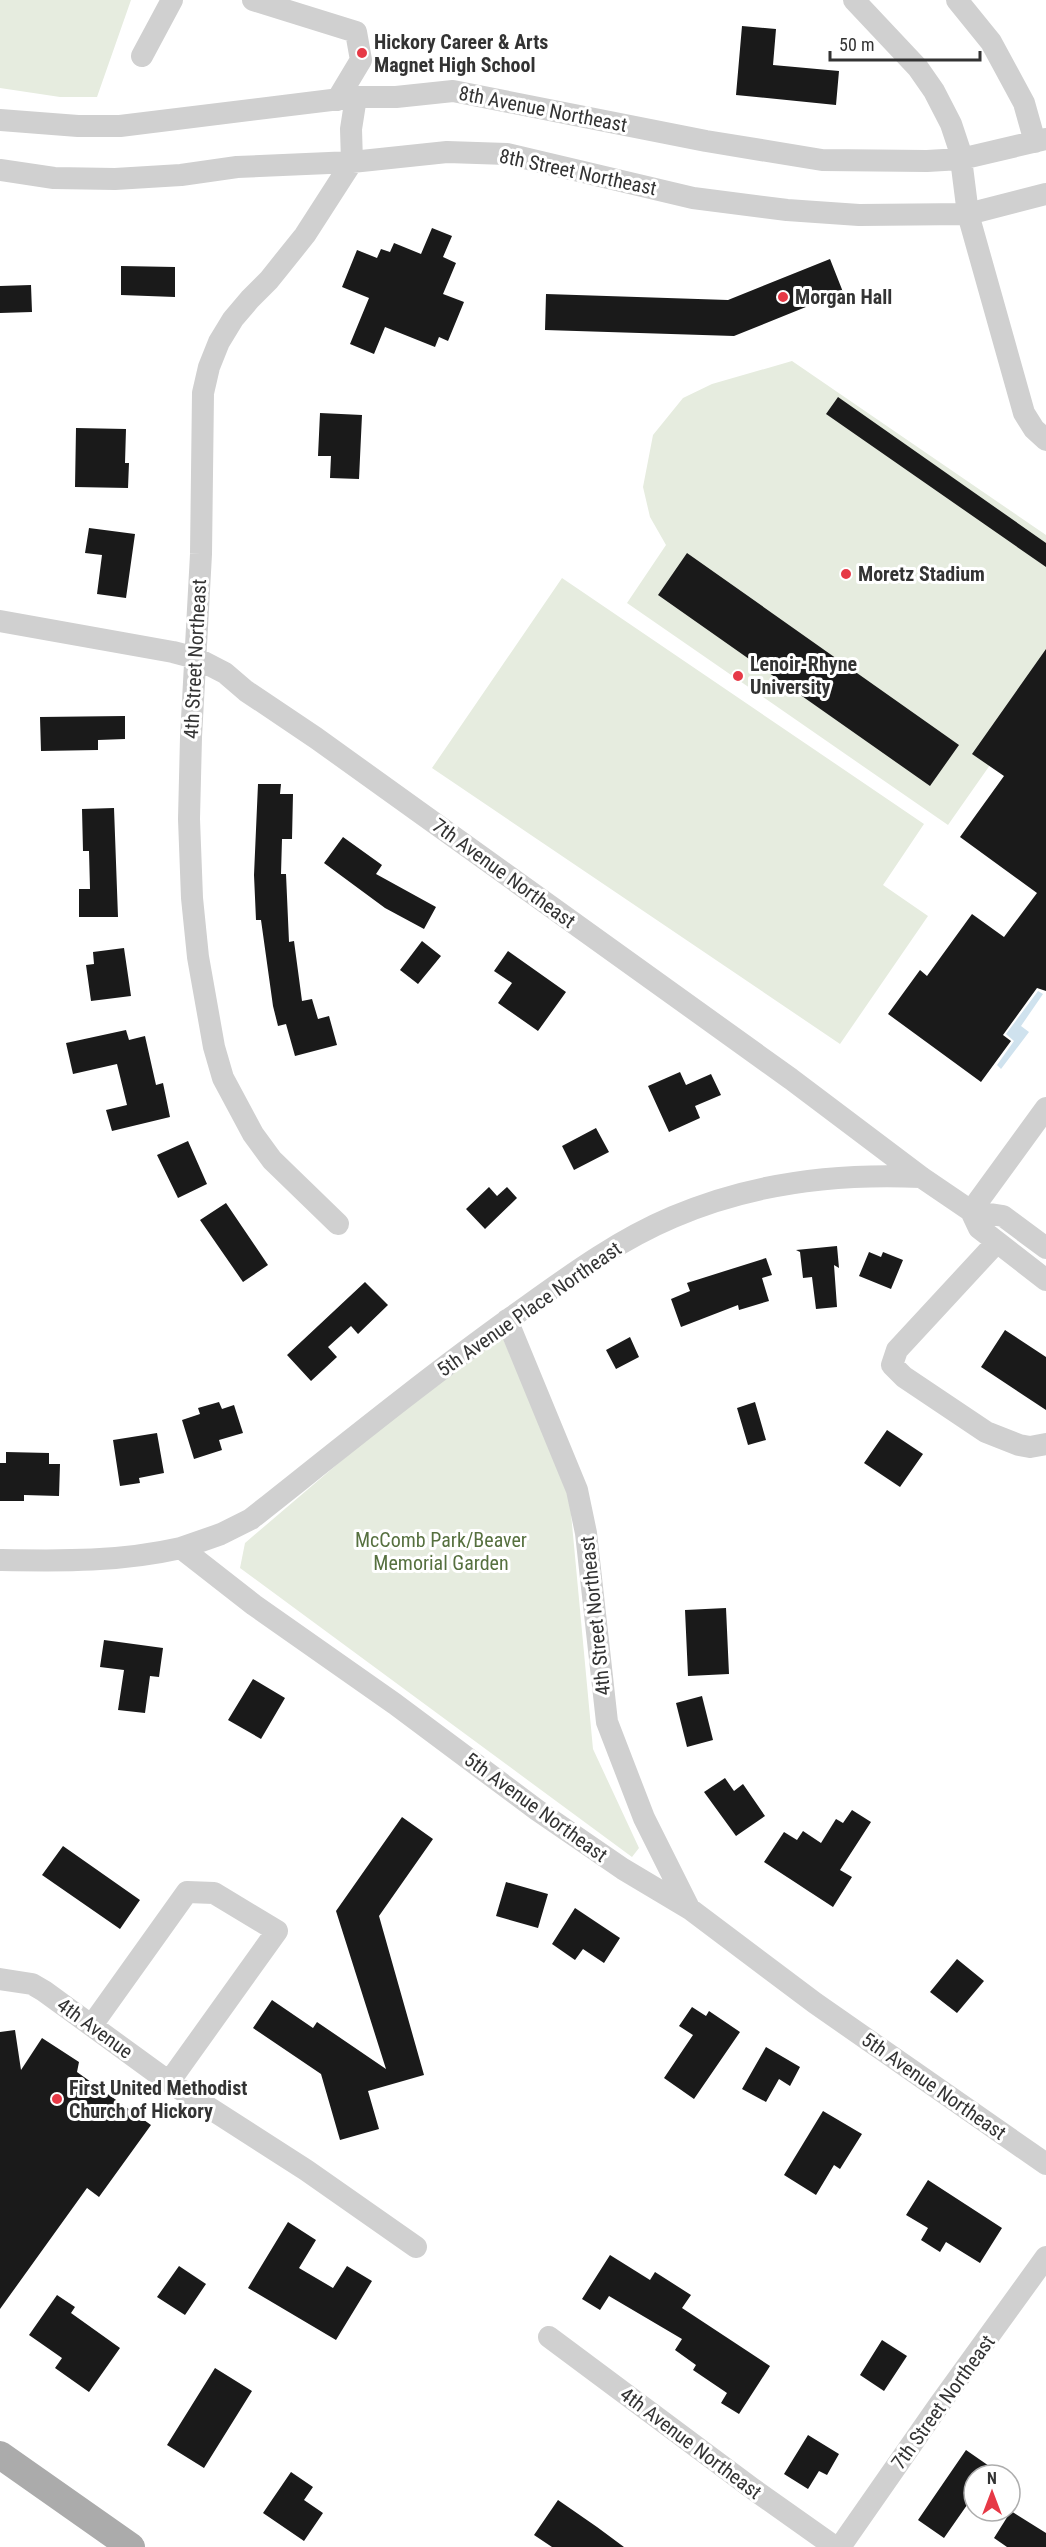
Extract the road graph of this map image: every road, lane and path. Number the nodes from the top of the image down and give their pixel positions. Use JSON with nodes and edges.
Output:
{"nodes":[{"id":1,"x":172,"y":0,"type":"edge"},
{"id":2,"x":253,"y":0,"type":"edge"},
{"id":3,"x":854,"y":0,"type":"edge"},
{"id":4,"x":957,"y":0,"type":"edge"},
{"id":5,"x":142,"y":56,"type":"dead end"},
{"id":6,"x":346,"y":99,"type":"junction"},
{"id":7,"x":0,"y":120,"type":"edge"},
{"id":8,"x":1041,"y":140,"type":"edge"},
{"id":9,"x":961,"y":159,"type":"junction"},
{"id":10,"x":352,"y":162,"type":"junction"},
{"id":11,"x":0,"y":170,"type":"edge"},
{"id":12,"x":1046,"y":194,"type":"edge"},
{"id":13,"x":969,"y":214,"type":"junction"},
{"id":14,"x":1046,"y":440,"type":"edge"},
{"id":15,"x":0,"y":621,"type":"edge"},
{"id":16,"x":196,"y":658,"type":"junction"},
{"id":17,"x":1046,"y":1108,"type":"edge"},
{"id":18,"x":921,"y":1177,"type":"junction"},
{"id":19,"x":971,"y":1210,"type":"junction"},
{"id":20,"x":338,"y":1224,"type":"dead end"},
{"id":21,"x":997,"y":1242,"type":"junction"},
{"id":22,"x":1046,"y":1248,"type":"edge"},
{"id":23,"x":1046,"y":1280,"type":"edge"},
{"id":24,"x":507,"y":1320,"type":"junction"},
{"id":25,"x":1038,"y":1445,"type":"edge"},
{"id":26,"x":181,"y":1548,"type":"junction"},
{"id":27,"x":0,"y":1560,"type":"edge"},
{"id":28,"x":690,"y":1909,"type":"junction"},
{"id":29,"x":0,"y":1979,"type":"edge"},
{"id":30,"x":92,"y":2025,"type":"junction"},
{"id":31,"x":169,"y":2082,"type":"junction"},
{"id":32,"x":1046,"y":2164,"type":"edge"},
{"id":33,"x":416,"y":2247,"type":"dead end"},
{"id":34,"x":1046,"y":2258,"type":"edge"},
{"id":35,"x":549,"y":2337,"type":"dead end"},
{"id":36,"x":0,"y":2455,"type":"edge"},
{"id":37,"x":131,"y":2547,"type":"edge"},
{"id":38,"x":835,"y":2547,"type":"edge"},
{"id":39,"x":840,"y":2547,"type":"edge"}],
"edges":[{"from":1,"to":5,"type":"street"},
{"from":2,"to":6,"type":"street"},
{"from":3,"to":9,"type":"street"},
{"from":4,"to":8,"type":"street"},
{"from":6,"to":7,"type":"street","name":"8th Avenue Northeast"},
{"from":6,"to":9,"type":"street","name":"8th Avenue Northeast"},
{"from":6,"to":10,"type":"street"},
{"from":8,"to":9,"type":"street","name":"8th Avenue Northeast"},
{"from":9,"to":13,"type":"street"},
{"from":10,"to":11,"type":"street","name":"8th Street Northeast"},
{"from":10,"to":13,"type":"street","name":"8th Street Northeast"},
{"from":10,"to":16,"type":"street","name":"4th Street Northeast"},
{"from":12,"to":13,"type":"street","name":"8th Street Northeast"},
{"from":13,"to":14,"type":"street"},
{"from":15,"to":16,"type":"street","name":"7th Avenue Northeast"},
{"from":16,"to":18,"type":"street","name":"7th Avenue Northeast"},
{"from":16,"to":20,"type":"street","name":"4th Street Northeast"},
{"from":17,"to":19,"type":"street"},
{"from":18,"to":19,"type":"street","name":"7th Avenue Northeast"},
{"from":18,"to":24,"type":"street","name":"5th Avenue Place Northeast"},
{"from":19,"to":21,"type":"street","name":"7th Avenue Northeast"},
{"from":19,"to":22,"type":"street","name":"7th Avenue Northeast"},
{"from":21,"to":23,"type":"street","name":"7th Avenue Northeast"},
{"from":21,"to":25,"type":"street"},
{"from":24,"to":26,"type":"street","name":"5th Avenue Place Northeast"},
{"from":24,"to":28,"type":"street","name":"4th Street Northeast"},
{"from":26,"to":27,"type":"street"},
{"from":26,"to":28,"type":"street","name":"5th Avenue Northeast"},
{"from":28,"to":32,"type":"street","name":"5th Avenue Northeast"},
{"from":29,"to":30,"type":"street","name":"4th Avenue"},
{"from":30,"to":31,"type":"street","name":"4th Avenue"},
{"from":30,"to":31,"type":"street"},
{"from":31,"to":33,"type":"street","name":"4th Avenue"},
{"from":34,"to":39,"type":"street","name":"7th Street Northeast"},
{"from":35,"to":38,"type":"street","name":"4th Avenue Northeast"},
{"from":36,"to":37,"type":"main road"}]}
